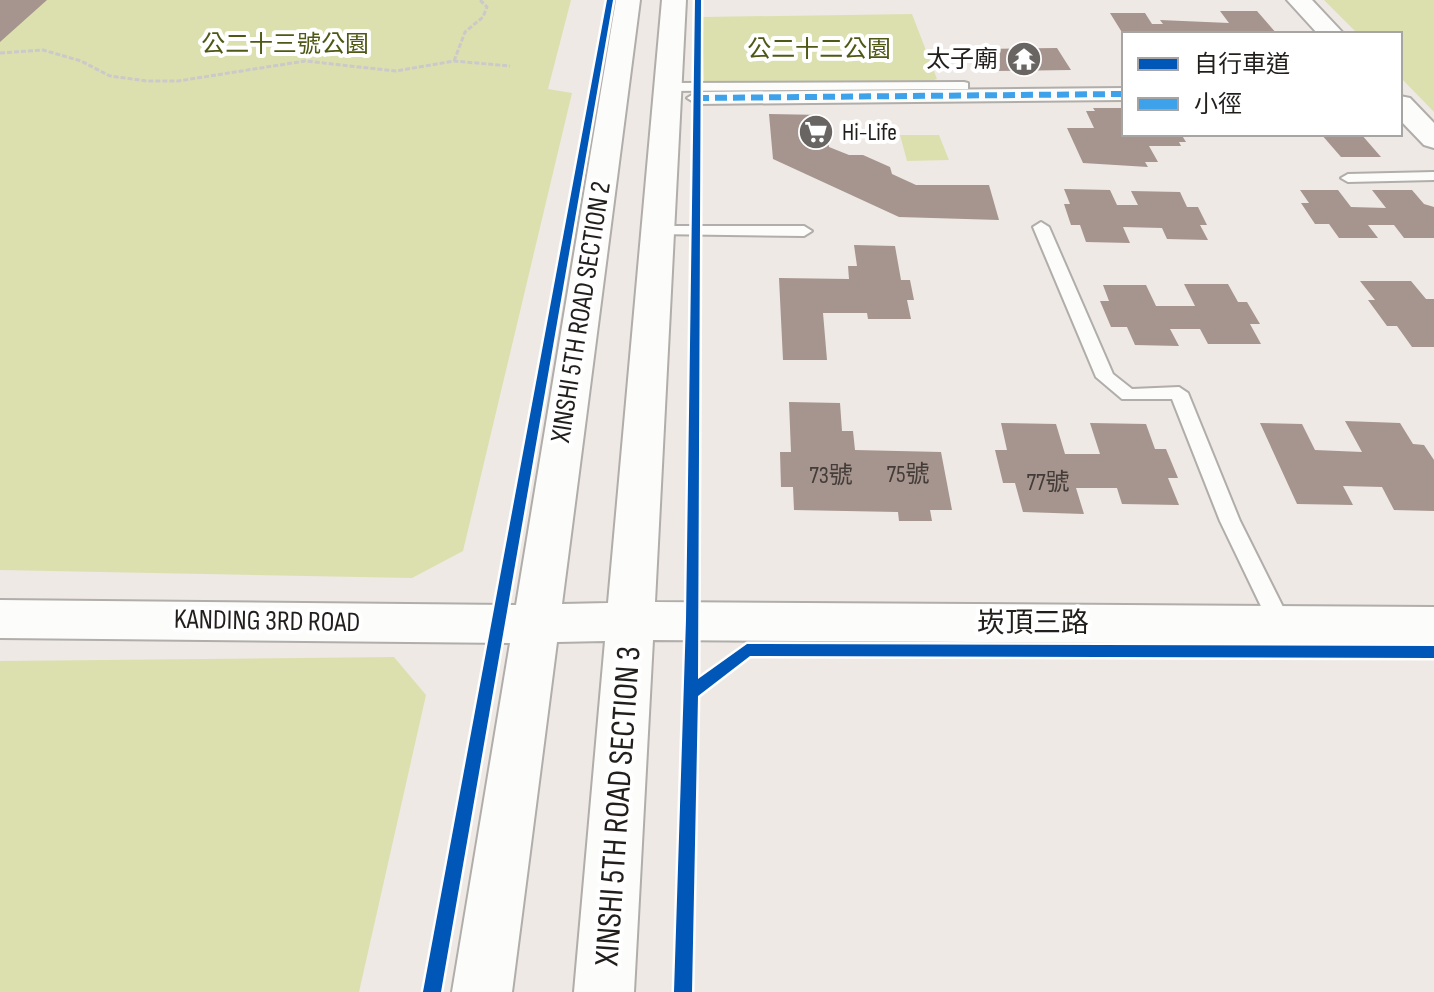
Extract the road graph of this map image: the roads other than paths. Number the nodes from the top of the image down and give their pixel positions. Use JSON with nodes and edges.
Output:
{"nodes":[{"id":1,"x":628,"y":0,"type":"edge"},
{"id":2,"x":674,"y":0,"type":"edge"},
{"id":3,"x":1299,"y":0,"type":"edge"},
{"id":4,"x":1330,"y":32,"type":"edge"},
{"id":5,"x":964,"y":86,"type":"dead end"},
{"id":6,"x":683,"y":92,"type":"junction"},
{"id":7,"x":1122,"y":94,"type":"edge"},
{"id":8,"x":1402,"y":106,"type":"edge"},
{"id":9,"x":1434,"y":139,"type":"edge"},
{"id":10,"x":1434,"y":176,"type":"edge"},
{"id":11,"x":1348,"y":178,"type":"dead end"},
{"id":12,"x":1041,"y":227,"type":"dead end"},
{"id":13,"x":658,"y":231,"type":"junction"},
{"id":14,"x":804,"y":231,"type":"dead end"},
{"id":15,"x":0,"y":619,"type":"edge"},
{"id":16,"x":631,"y":620,"type":"junction"},
{"id":17,"x":534,"y":624,"type":"junction"},
{"id":18,"x":1281,"y":625,"type":"junction"},
{"id":19,"x":1434,"y":626,"type":"edge"},
{"id":20,"x":482,"y":992,"type":"edge"},
{"id":21,"x":604,"y":992,"type":"edge"}],
"edges":[{"from":1,"to":17,"type":"street","name":"XINSHI 5TH ROAD SECTION 2"},
{"from":2,"to":6,"type":"street"},
{"from":3,"to":4,"type":"street"},
{"from":5,"to":6,"type":"lane"},
{"from":6,"to":7,"type":"street"},
{"from":6,"to":13,"type":"street"},
{"from":8,"to":9,"type":"street"},
{"from":10,"to":11,"type":"lane"},
{"from":12,"to":18,"type":"lane"},
{"from":13,"to":14,"type":"lane"},
{"from":13,"to":16,"type":"street"},
{"from":15,"to":17,"type":"street","name":"KANDING 3RD ROAD"},
{"from":16,"to":17,"type":"street","name":"KANDING 3RD ROAD"},
{"from":16,"to":18,"type":"street","name":"崁頂三路"},
{"from":16,"to":21,"type":"street","name":"XINSHI 5TH ROAD SECTION 3"},
{"from":17,"to":20,"type":"street"},
{"from":18,"to":19,"type":"street","name":"崁頂三路"}]}
